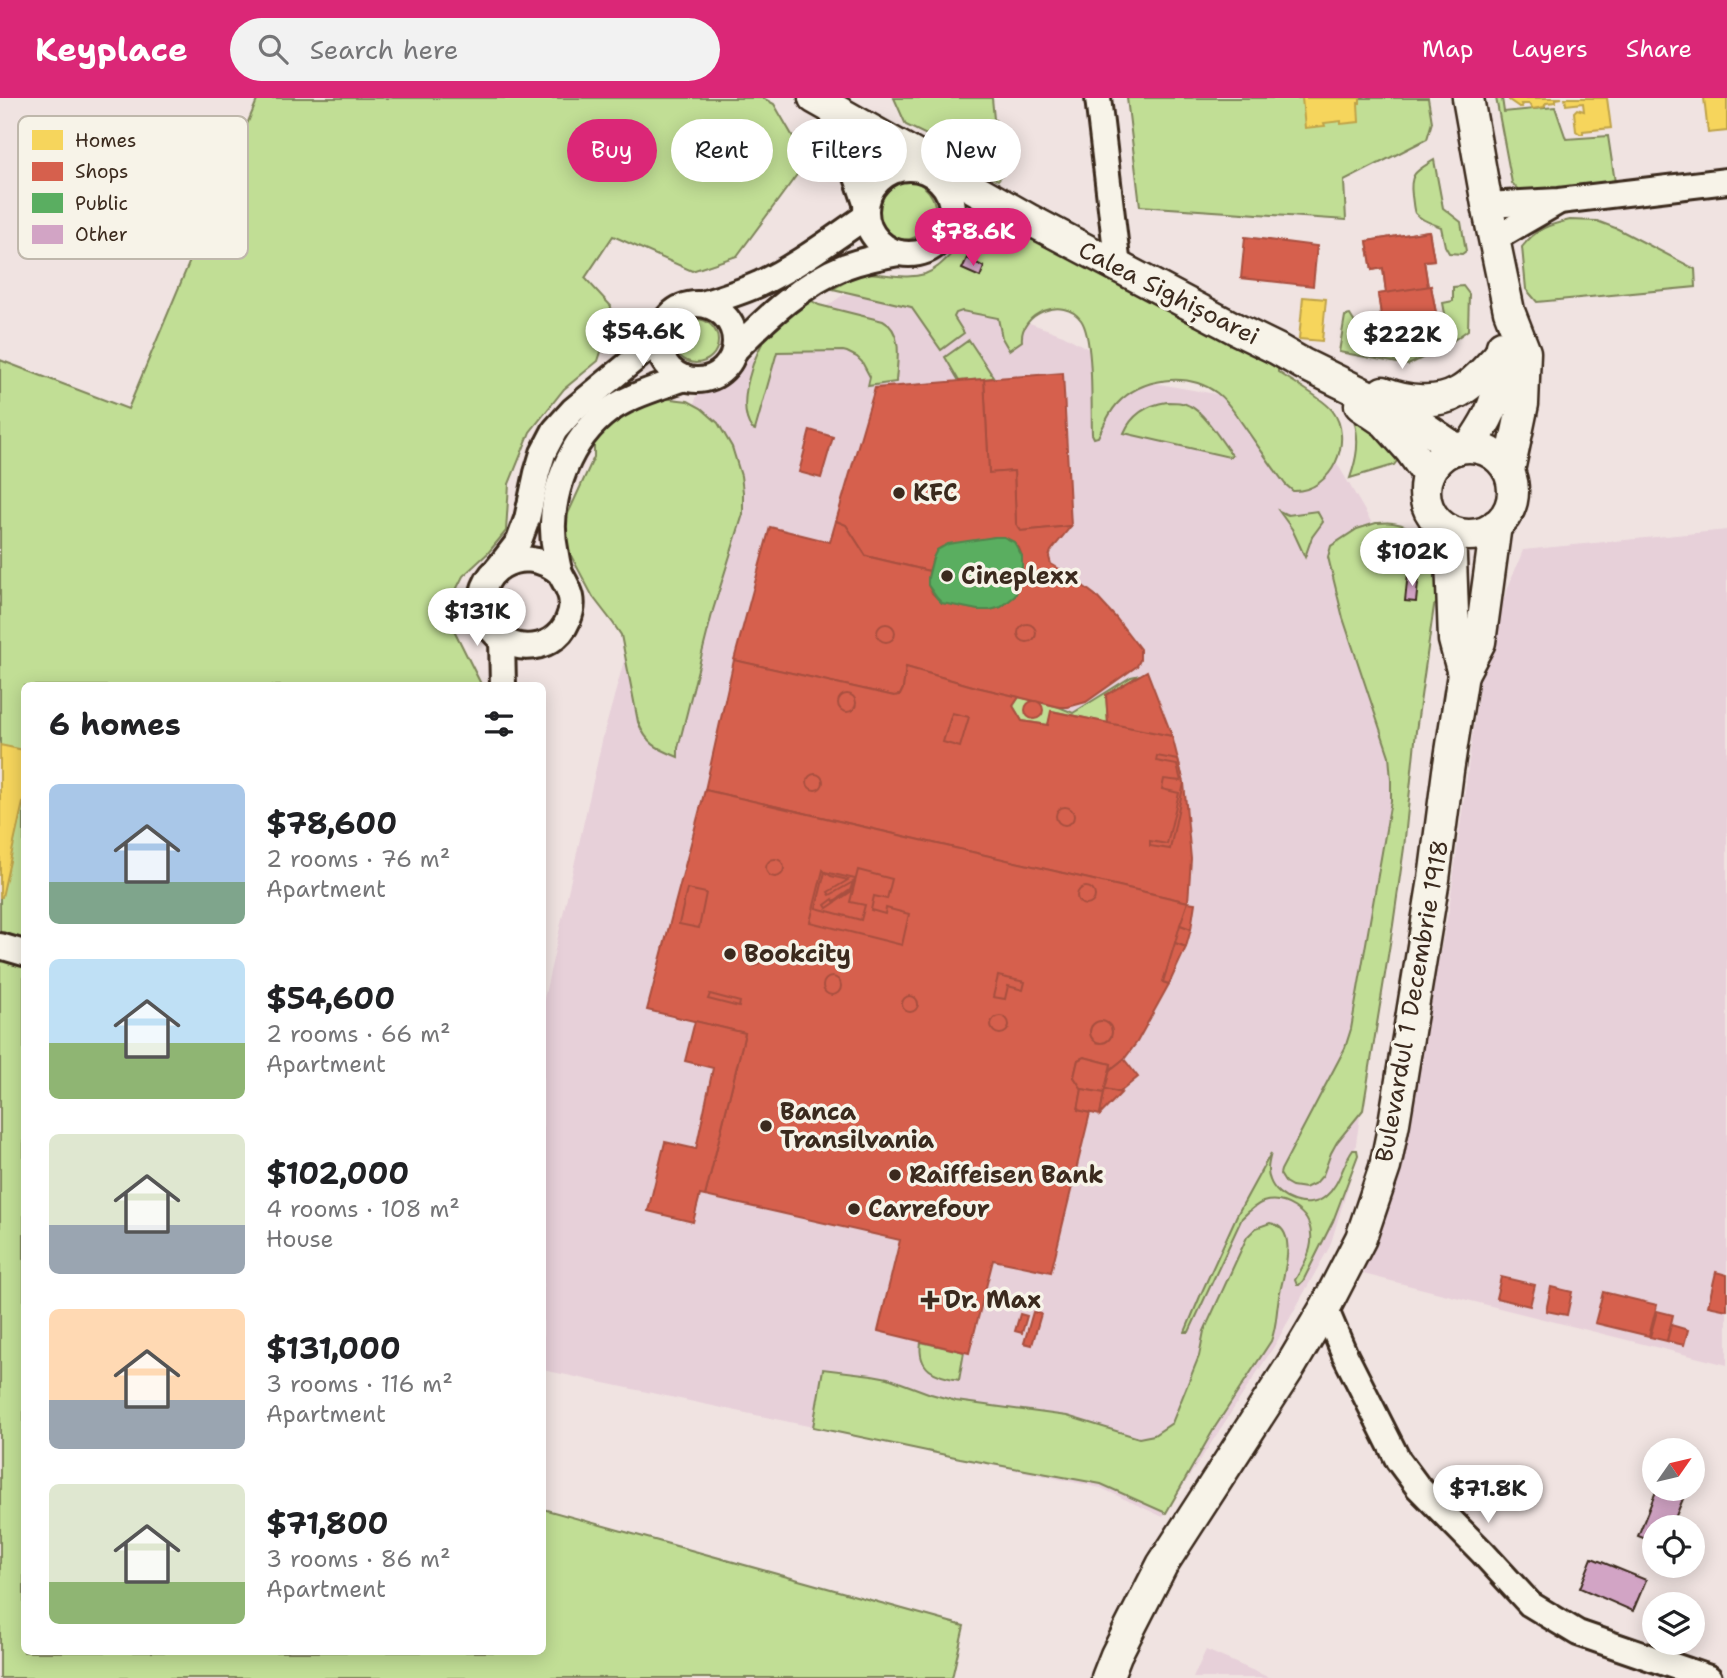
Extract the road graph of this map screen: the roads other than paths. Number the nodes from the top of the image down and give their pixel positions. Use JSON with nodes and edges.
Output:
{"nodes":[{"id":1,"x":1098,"y":98,"type":"edge"},
{"id":2,"x":1468,"y":98,"type":"edge"},
{"id":3,"x":822,"y":102,"type":"edge"},
{"id":4,"x":921,"y":162,"type":"edge"},
{"id":5,"x":921,"y":169,"type":"edge"},
{"id":6,"x":1727,"y":181,"type":"edge"},
{"id":7,"x":941,"y":182,"type":"edge"},
{"id":8,"x":957,"y":182,"type":"edge"},
{"id":9,"x":1559,"y":201,"type":"junction"},
{"id":10,"x":1487,"y":205,"type":"junction"},
{"id":11,"x":865,"y":210,"type":"junction"},
{"id":12,"x":1030,"y":220,"type":"junction"},
{"id":13,"x":941,"y":239,"type":"junction"},
{"id":14,"x":1494,"y":239,"type":"junction"},
{"id":15,"x":899,"y":253,"type":"junction"},
{"id":16,"x":1118,"y":267,"type":"junction"},
{"id":17,"x":702,"y":304,"type":"junction"},
{"id":18,"x":1509,"y":311,"type":"junction"},
{"id":19,"x":659,"y":339,"type":"junction"},
{"id":20,"x":735,"y":350,"type":"junction"},
{"id":21,"x":1500,"y":354,"type":"junction"},
{"id":22,"x":1303,"y":364,"type":"junction"},
{"id":23,"x":685,"y":378,"type":"junction"},
{"id":24,"x":1463,"y":447,"type":"junction"},
{"id":25,"x":1509,"y":471,"type":"junction"},
{"id":26,"x":1428,"y":475,"type":"junction"},
{"id":27,"x":1496,"y":525,"type":"junction"},
{"id":28,"x":1450,"y":531,"type":"junction"},
{"id":29,"x":496,"y":571,"type":"junction"},
{"id":30,"x":560,"y":573,"type":"junction"},
{"id":31,"x":502,"y":640,"type":"junction"},
{"id":32,"x":527,"y":648,"type":"junction"},
{"id":33,"x":1464,"y":674,"type":"junction"},
{"id":34,"x":503,"y":682,"type":"edge"},
{"id":35,"x":513,"y":682,"type":"edge"},
{"id":36,"x":0,"y":946,"type":"edge"},
{"id":37,"x":21,"y":952,"type":"edge"},
{"id":38,"x":1325,"y":1308,"type":"junction"},
{"id":39,"x":1107,"y":1678,"type":"edge"},
{"id":40,"x":1709,"y":1678,"type":"edge"}],
"edges":[{"from":1,"to":16,"type":"street"},
{"from":2,"to":10,"type":"main road","name":"Bulevardul 1 Decembrie 1918"},
{"from":3,"to":4,"type":"main road","name":"Calea Sighișoarei"},
{"from":3,"to":11,"type":"street"},
{"from":5,"to":11,"type":"street"},
{"from":6,"to":9,"type":"street"},
{"from":7,"to":13,"type":"street"},
{"from":8,"to":12,"type":"main road","name":"Calea Sighișoarei"},
{"from":9,"to":10,"type":"street"},
{"from":9,"to":14,"type":"street"},
{"from":10,"to":14,"type":"main road","name":"Bulevardul 1 Decembrie 1918"},
{"from":11,"to":15,"type":"street"},
{"from":11,"to":17,"type":"street"},
{"from":12,"to":13,"type":"street"},
{"from":12,"to":16,"type":"main road","name":"Calea Sighișoarei"},
{"from":13,"to":15,"type":"street"},
{"from":14,"to":18,"type":"main road","name":"Bulevardul 1 Decembrie 1918"},
{"from":15,"to":20,"type":"street"},
{"from":16,"to":22,"type":"main road","name":"Calea Sighișoarei"},
{"from":17,"to":19,"type":"street"},
{"from":17,"to":20,"type":"street"},
{"from":18,"to":21,"type":"main road","name":"Bulevardul 1 Decembrie 1918"},
{"from":18,"to":25,"type":"main road","name":"Bulevardul 1 Decembrie 1918"},
{"from":19,"to":23,"type":"street"},
{"from":19,"to":29,"type":"street"},
{"from":20,"to":23,"type":"street"},
{"from":21,"to":22,"type":"main road"},
{"from":21,"to":24,"type":"main road","name":"Bulevardul 1 Decembrie 1918"},
{"from":22,"to":24,"type":"main road","name":"Calea Sighișoarei"},
{"from":22,"to":26,"type":"main road","name":"Calea Sighișoarei"},
{"from":23,"to":30,"type":"street"},
{"from":24,"to":25,"type":"main road"},
{"from":24,"to":26,"type":"main road","name":"Bulevardul 1 Decembrie 1918"},
{"from":25,"to":27,"type":"main road","name":"Bulevardul 1 Decembrie 1918"},
{"from":26,"to":28,"type":"main road"},
{"from":27,"to":28,"type":"main road"},
{"from":27,"to":33,"type":"main road","name":"Bulevardul 1 Decembrie 1918"},
{"from":28,"to":33,"type":"main road","name":"Bulevardul 1 Decembrie 1918"},
{"from":29,"to":30,"type":"street"},
{"from":29,"to":31,"type":"street"},
{"from":30,"to":32,"type":"street"},
{"from":31,"to":32,"type":"street"},
{"from":31,"to":34,"type":"street"},
{"from":32,"to":35,"type":"street"},
{"from":33,"to":38,"type":"main road","name":"Bulevardul 1 Decembrie 1918"},
{"from":36,"to":37,"type":"street"},
{"from":38,"to":39,"type":"main road","name":"Bulevardul 1 Decembrie 1918"},
{"from":38,"to":40,"type":"street"}]}
